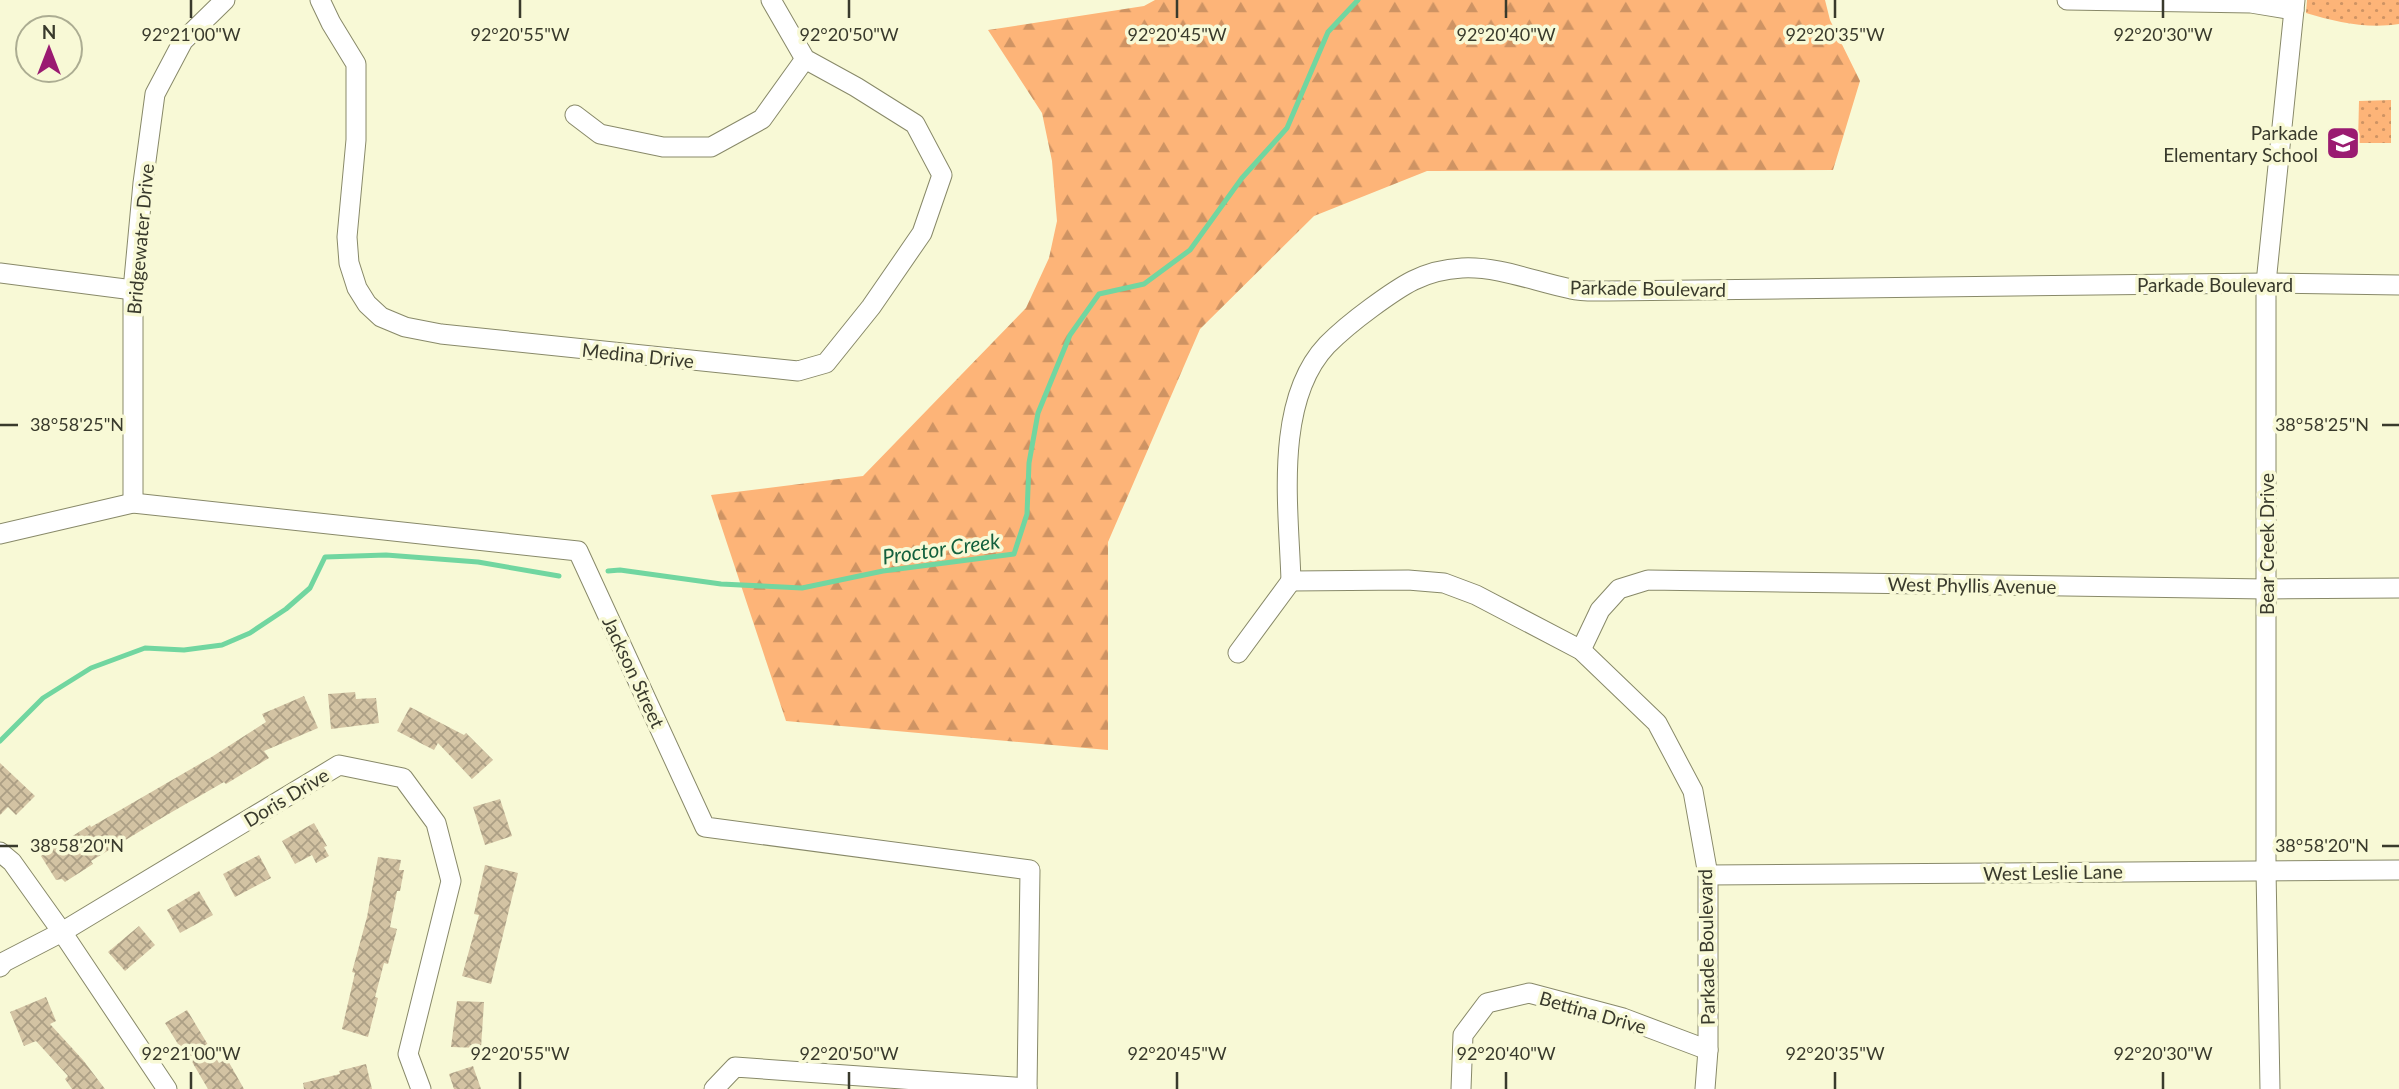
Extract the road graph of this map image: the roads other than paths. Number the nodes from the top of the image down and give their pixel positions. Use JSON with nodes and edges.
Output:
{"nodes":[{"id":1,"x":225,"y":0,"type":"edge"},
{"id":2,"x":320,"y":0,"type":"edge"},
{"id":3,"x":771,"y":0,"type":"edge"},
{"id":4,"x":2067,"y":0,"type":"edge"},
{"id":5,"x":2294,"y":5,"type":"edge"},
{"id":6,"x":805,"y":59,"type":"junction"},
{"id":7,"x":575,"y":115,"type":"dead end"},
{"id":8,"x":0,"y":273,"type":"edge"},
{"id":9,"x":2266,"y":283,"type":"junction"},
{"id":10,"x":2399,"y":285,"type":"edge"},
{"id":11,"x":132,"y":290,"type":"junction"},
{"id":12,"x":134,"y":503,"type":"junction"},
{"id":13,"x":0,"y":534,"type":"edge"},
{"id":14,"x":1291,"y":581,"type":"junction"},
{"id":15,"x":2399,"y":588,"type":"edge"},
{"id":16,"x":2266,"y":589,"type":"junction"},
{"id":17,"x":1581,"y":650,"type":"junction"},
{"id":18,"x":1238,"y":653,"type":"dead end"},
{"id":19,"x":0,"y":852,"type":"edge"},
{"id":20,"x":2266,"y":870,"type":"junction"},
{"id":21,"x":2399,"y":870,"type":"edge"},
{"id":22,"x":1707,"y":875,"type":"junction"},
{"id":23,"x":62,"y":932,"type":"junction"},
{"id":24,"x":0,"y":967,"type":"edge"},
{"id":25,"x":1707,"y":1050,"type":"junction"},
{"id":26,"x":1027,"y":1088,"type":"edge"},
{"id":27,"x":167,"y":1089,"type":"edge"},
{"id":28,"x":421,"y":1089,"type":"edge"},
{"id":29,"x":714,"y":1089,"type":"edge"},
{"id":30,"x":1461,"y":1089,"type":"edge"},
{"id":31,"x":1705,"y":1089,"type":"edge"},
{"id":32,"x":2270,"y":1089,"type":"edge"}],
"edges":[{"from":1,"to":11,"type":"street","name":"Bridgewater Drive"},
{"from":2,"to":6,"type":"street","name":"Medina Drive"},
{"from":3,"to":6,"type":"street"},
{"from":4,"to":5,"type":"street"},
{"from":5,"to":9,"type":"street","name":"Bear Creek Drive"},
{"from":6,"to":7,"type":"street"},
{"from":8,"to":11,"type":"street"},
{"from":9,"to":10,"type":"street","name":"Parkade Boulevard"},
{"from":9,"to":14,"type":"street","name":"Parkade Boulevard"},
{"from":9,"to":16,"type":"street","name":"Bear Creek Drive"},
{"from":11,"to":12,"type":"street","name":"Bridgewater Drive"},
{"from":12,"to":13,"type":"street","name":"Jackson Street"},
{"from":12,"to":26,"type":"street","name":"Jackson Street"},
{"from":14,"to":17,"type":"street","name":"Parkade Boulevard"},
{"from":14,"to":18,"type":"street"},
{"from":15,"to":16,"type":"street","name":"West Phyllis Avenue"},
{"from":16,"to":17,"type":"street","name":"West Phyllis Avenue"},
{"from":16,"to":20,"type":"street","name":"Bear Creek Drive"},
{"from":17,"to":22,"type":"street","name":"Parkade Boulevard"},
{"from":19,"to":23,"type":"street"},
{"from":20,"to":21,"type":"street","name":"West Leslie Lane"},
{"from":20,"to":22,"type":"street","name":"West Leslie Lane"},
{"from":20,"to":32,"type":"street","name":"Bear Creek Drive"},
{"from":22,"to":25,"type":"street","name":"Parkade Boulevard"},
{"from":23,"to":24,"type":"street","name":"Doris Drive"},
{"from":23,"to":27,"type":"street"},
{"from":23,"to":28,"type":"street","name":"Doris Drive"},
{"from":25,"to":30,"type":"street","name":"Bettina Drive"},
{"from":25,"to":31,"type":"street","name":"Parkade Boulevard"},
{"from":26,"to":29,"type":"street"}]}
